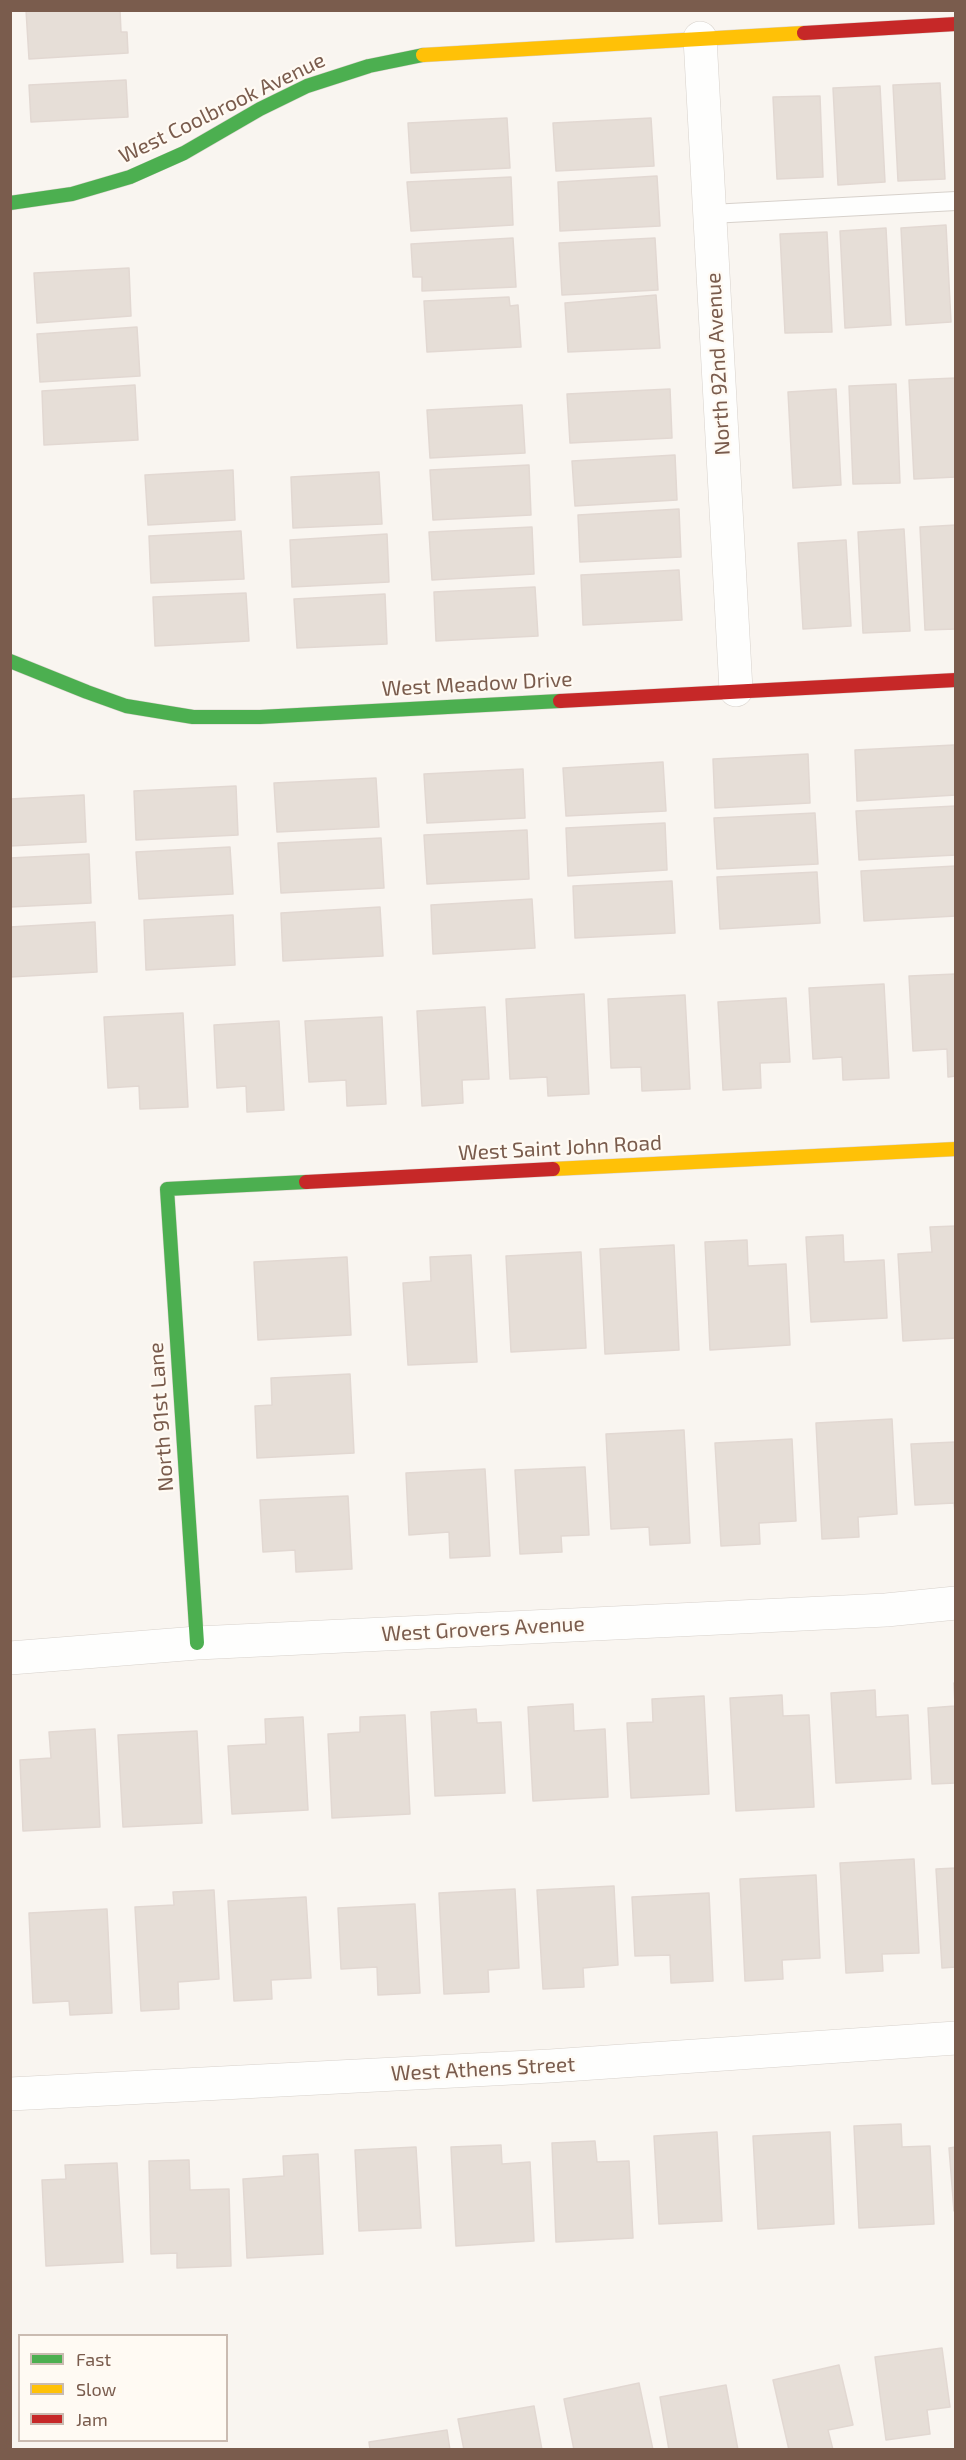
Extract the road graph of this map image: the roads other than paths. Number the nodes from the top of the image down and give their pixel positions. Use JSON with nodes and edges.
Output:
{"nodes":[{"id":1,"x":956,"y":24,"type":"edge"},
{"id":2,"x":700,"y":38,"type":"junction"},
{"id":3,"x":956,"y":201,"type":"edge"},
{"id":4,"x":10,"y":203,"type":"edge"},
{"id":5,"x":711,"y":214,"type":"junction"},
{"id":6,"x":10,"y":661,"type":"edge"},
{"id":7,"x":956,"y":680,"type":"edge"},
{"id":8,"x":736,"y":690,"type":"junction"},
{"id":9,"x":956,"y":1149,"type":"edge"},
{"id":10,"x":167,"y":1189,"type":"joint"},
{"id":11,"x":956,"y":1603,"type":"edge"},
{"id":12,"x":197,"y":1643,"type":"junction"},
{"id":13,"x":10,"y":1658,"type":"edge"},
{"id":14,"x":956,"y":2038,"type":"edge"},
{"id":15,"x":10,"y":2094,"type":"edge"}],
"edges":[{"from":1,"to":2,"type":"street","name":"West Coolbrook Avenue"},
{"from":2,"to":4,"type":"street","name":"West Coolbrook Avenue"},
{"from":2,"to":5,"type":"street","name":"North 92nd Avenue"},
{"from":3,"to":5,"type":"lane"},
{"from":5,"to":8,"type":"street","name":"North 92nd Avenue"},
{"from":6,"to":8,"type":"street","name":"West Meadow Drive"},
{"from":7,"to":8,"type":"street","name":"West Meadow Drive"},
{"from":9,"to":10,"type":"street","name":"West Saint John Road"},
{"from":10,"to":12,"type":"street","name":"North 91st Lane"},
{"from":11,"to":12,"type":"street","name":"West Grovers Avenue"},
{"from":12,"to":13,"type":"street","name":"West Grovers Avenue"},
{"from":14,"to":15,"type":"street","name":"West Athens Street"}]}
